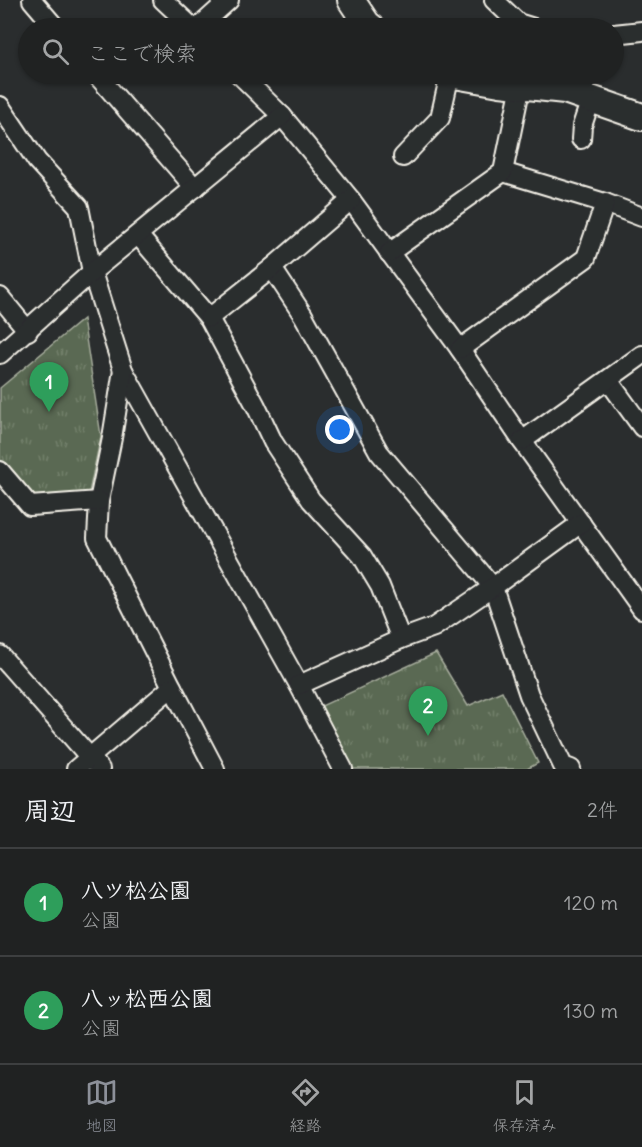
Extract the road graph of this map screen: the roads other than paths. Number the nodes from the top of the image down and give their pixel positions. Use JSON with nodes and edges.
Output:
{"nodes":[{"id":1,"x":32,"y":0,"type":"edge"},
{"id":2,"x":163,"y":0,"type":"edge"},
{"id":3,"x":230,"y":0,"type":"edge"},
{"id":4,"x":351,"y":0,"type":"edge"},
{"id":5,"x":495,"y":0,"type":"edge"},
{"id":6,"x":47,"y":18,"type":"edge"},
{"id":7,"x":182,"y":18,"type":"edge"},
{"id":8,"x":209,"y":18,"type":"edge"},
{"id":9,"x":363,"y":18,"type":"edge"},
{"id":10,"x":514,"y":18,"type":"edge"},
{"id":11,"x":642,"y":31,"type":"edge"},
{"id":12,"x":624,"y":33,"type":"edge"},
{"id":13,"x":105,"y":84,"type":"edge"},
{"id":14,"x":249,"y":84,"type":"edge"},
{"id":15,"x":447,"y":84,"type":"edge"},
{"id":16,"x":508,"y":84,"type":"edge"},
{"id":17,"x":527,"y":84,"type":"edge"},
{"id":18,"x":591,"y":99,"type":"junction"},
{"id":19,"x":0,"y":106,"type":"edge"},
{"id":20,"x":282,"y":116,"type":"junction"},
{"id":21,"x":642,"y":117,"type":"edge"},
{"id":22,"x":581,"y":139,"type":"dead end"},
{"id":23,"x":404,"y":157,"type":"dead end"},
{"id":24,"x":503,"y":172,"type":"junction"},
{"id":25,"x":195,"y":188,"type":"junction"},
{"id":26,"x":351,"y":200,"type":"junction"},
{"id":27,"x":605,"y":203,"type":"junction"},
{"id":28,"x":642,"y":217,"type":"edge"},
{"id":29,"x":138,"y":235,"type":"junction"},
{"id":30,"x":389,"y":254,"type":"junction"},
{"id":31,"x":272,"y":268,"type":"junction"},
{"id":32,"x":92,"y":272,"type":"junction"},
{"id":33,"x":0,"y":297,"type":"edge"},
{"id":34,"x":209,"y":318,"type":"junction"},
{"id":35,"x":28,"y":331,"type":"junction"},
{"id":36,"x":460,"y":349,"type":"junction"},
{"id":37,"x":0,"y":354,"type":"edge"},
{"id":38,"x":642,"y":355,"type":"edge"},
{"id":39,"x":123,"y":370,"type":"junction"},
{"id":40,"x":608,"y":380,"type":"junction"},
{"id":41,"x":642,"y":428,"type":"edge"},
{"id":42,"x":522,"y":441,"type":"junction"},
{"id":43,"x":0,"y":471,"type":"edge"},
{"id":44,"x":99,"y":501,"type":"junction"},
{"id":45,"x":581,"y":523,"type":"junction"},
{"id":46,"x":493,"y":587,"type":"junction"},
{"id":47,"x":642,"y":609,"type":"edge"},
{"id":48,"x":401,"y":639,"type":"junction"},
{"id":49,"x":0,"y":655,"type":"edge"},
{"id":50,"x":298,"y":686,"type":"junction"},
{"id":51,"x":172,"y":687,"type":"junction"},
{"id":52,"x":95,"y":763,"type":"edge"},
{"id":53,"x":563,"y":768,"type":"edge"},
{"id":54,"x":76,"y":769,"type":"edge"},
{"id":55,"x":215,"y":769,"type":"edge"},
{"id":56,"x":343,"y":769,"type":"edge"}],
"edges":[{"from":1,"to":6,"type":"street"},
{"from":2,"to":7,"type":"street"},
{"from":3,"to":8,"type":"street"},
{"from":4,"to":9,"type":"street"},
{"from":5,"to":10,"type":"street"},
{"from":11,"to":12,"type":"street"},
{"from":13,"to":25,"type":"street"},
{"from":14,"to":20,"type":"street"},
{"from":15,"to":23,"type":"street"},
{"from":16,"to":24,"type":"street"},
{"from":17,"to":18,"type":"street"},
{"from":18,"to":21,"type":"street"},
{"from":18,"to":22,"type":"street"},
{"from":19,"to":32,"type":"street"},
{"from":20,"to":25,"type":"street"},
{"from":20,"to":26,"type":"street"},
{"from":24,"to":27,"type":"street"},
{"from":24,"to":30,"type":"street"},
{"from":25,"to":29,"type":"street"},
{"from":26,"to":30,"type":"street"},
{"from":26,"to":31,"type":"street"},
{"from":27,"to":28,"type":"street"},
{"from":27,"to":36,"type":"street"},
{"from":29,"to":32,"type":"street"},
{"from":29,"to":34,"type":"street"},
{"from":30,"to":36,"type":"street"},
{"from":31,"to":34,"type":"street"},
{"from":31,"to":46,"type":"street"},
{"from":32,"to":35,"type":"street"},
{"from":32,"to":39,"type":"street"},
{"from":33,"to":35,"type":"street"},
{"from":34,"to":48,"type":"street"},
{"from":35,"to":37,"type":"street"},
{"from":36,"to":42,"type":"street"},
{"from":38,"to":40,"type":"street"},
{"from":39,"to":44,"type":"street"},
{"from":39,"to":50,"type":"street"},
{"from":40,"to":41,"type":"street"},
{"from":40,"to":42,"type":"street"},
{"from":42,"to":45,"type":"street"},
{"from":43,"to":44,"type":"street"},
{"from":44,"to":51,"type":"street"},
{"from":45,"to":46,"type":"street"},
{"from":45,"to":47,"type":"street"},
{"from":46,"to":48,"type":"street"},
{"from":46,"to":53,"type":"street"},
{"from":48,"to":50,"type":"street"},
{"from":49,"to":52,"type":"street"},
{"from":50,"to":56,"type":"street"},
{"from":51,"to":52,"type":"street"},
{"from":51,"to":55,"type":"street"},
{"from":52,"to":54,"type":"street"}]}
